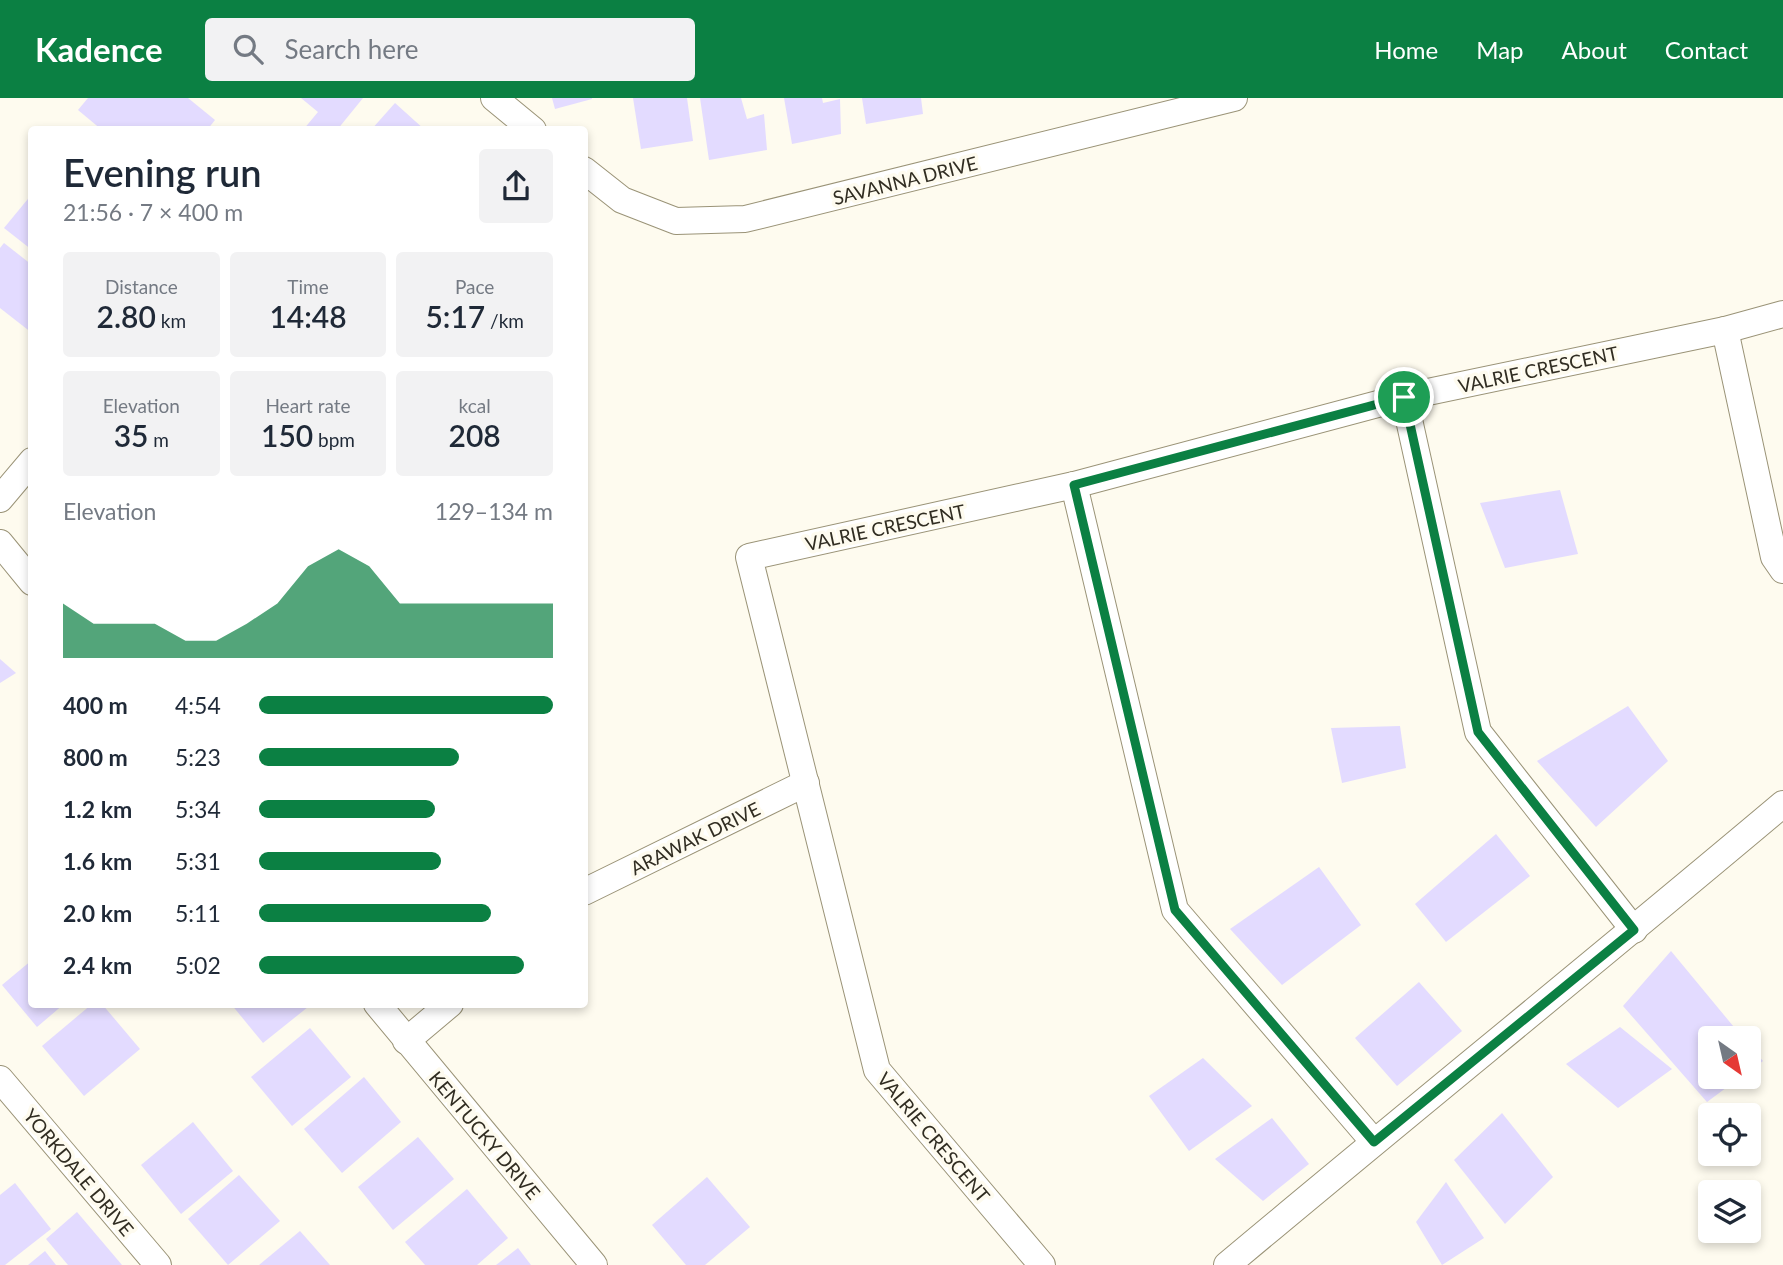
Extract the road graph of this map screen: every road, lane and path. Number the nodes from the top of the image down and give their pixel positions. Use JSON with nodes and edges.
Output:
{"nodes":[{"id":1,"x":494,"y":98,"type":"edge"},
{"id":2,"x":1234,"y":98,"type":"edge"},
{"id":3,"x":528,"y":126,"type":"edge"},
{"id":4,"x":588,"y":173,"type":"edge"},
{"id":5,"x":1783,"y":314,"type":"edge"},
{"id":6,"x":1725,"y":330,"type":"junction"},
{"id":7,"x":1404,"y":397,"type":"junction"},
{"id":8,"x":28,"y":466,"type":"edge"},
{"id":9,"x":1074,"y":485,"type":"junction"},
{"id":10,"x":0,"y":499,"type":"edge"},
{"id":11,"x":0,"y":543,"type":"edge"},
{"id":12,"x":1783,"y":570,"type":"edge"},
{"id":13,"x":28,"y":577,"type":"edge"},
{"id":14,"x":806,"y":783,"type":"junction"},
{"id":15,"x":1783,"y":804,"type":"edge"},
{"id":16,"x":588,"y":890,"type":"edge"},
{"id":17,"x":1634,"y":930,"type":"junction"},
{"id":18,"x":380,"y":1008,"type":"edge"},
{"id":19,"x":445,"y":1008,"type":"edge"},
{"id":20,"x":406,"y":1041,"type":"junction"},
{"id":21,"x":0,"y":1079,"type":"edge"},
{"id":22,"x":1374,"y":1142,"type":"junction"},
{"id":23,"x":158,"y":1265,"type":"edge"},
{"id":24,"x":594,"y":1265,"type":"edge"},
{"id":25,"x":1042,"y":1265,"type":"edge"},
{"id":26,"x":1227,"y":1265,"type":"edge"}],
"edges":[{"from":1,"to":3,"type":"street"},
{"from":2,"to":4,"type":"street","name":"SAVANNA DRIVE"},
{"from":5,"to":6,"type":"street","name":"VALRIE CRESCENT"},
{"from":6,"to":7,"type":"street","name":"VALRIE CRESCENT"},
{"from":6,"to":12,"type":"street"},
{"from":7,"to":9,"type":"street","name":"VALRIE CRESCENT"},
{"from":7,"to":17,"type":"street"},
{"from":8,"to":10,"type":"street"},
{"from":9,"to":14,"type":"street","name":"VALRIE CRESCENT"},
{"from":9,"to":22,"type":"street"},
{"from":11,"to":13,"type":"street"},
{"from":14,"to":16,"type":"street","name":"ARAWAK DRIVE"},
{"from":14,"to":25,"type":"street","name":"VALRIE CRESCENT"},
{"from":15,"to":17,"type":"street"},
{"from":17,"to":22,"type":"street"},
{"from":18,"to":20,"type":"street","name":"KENTUCKY DRIVE"},
{"from":19,"to":20,"type":"street"},
{"from":20,"to":24,"type":"street","name":"KENTUCKY DRIVE"},
{"from":21,"to":23,"type":"street","name":"YORKDALE DRIVE"},
{"from":22,"to":26,"type":"street"}]}
